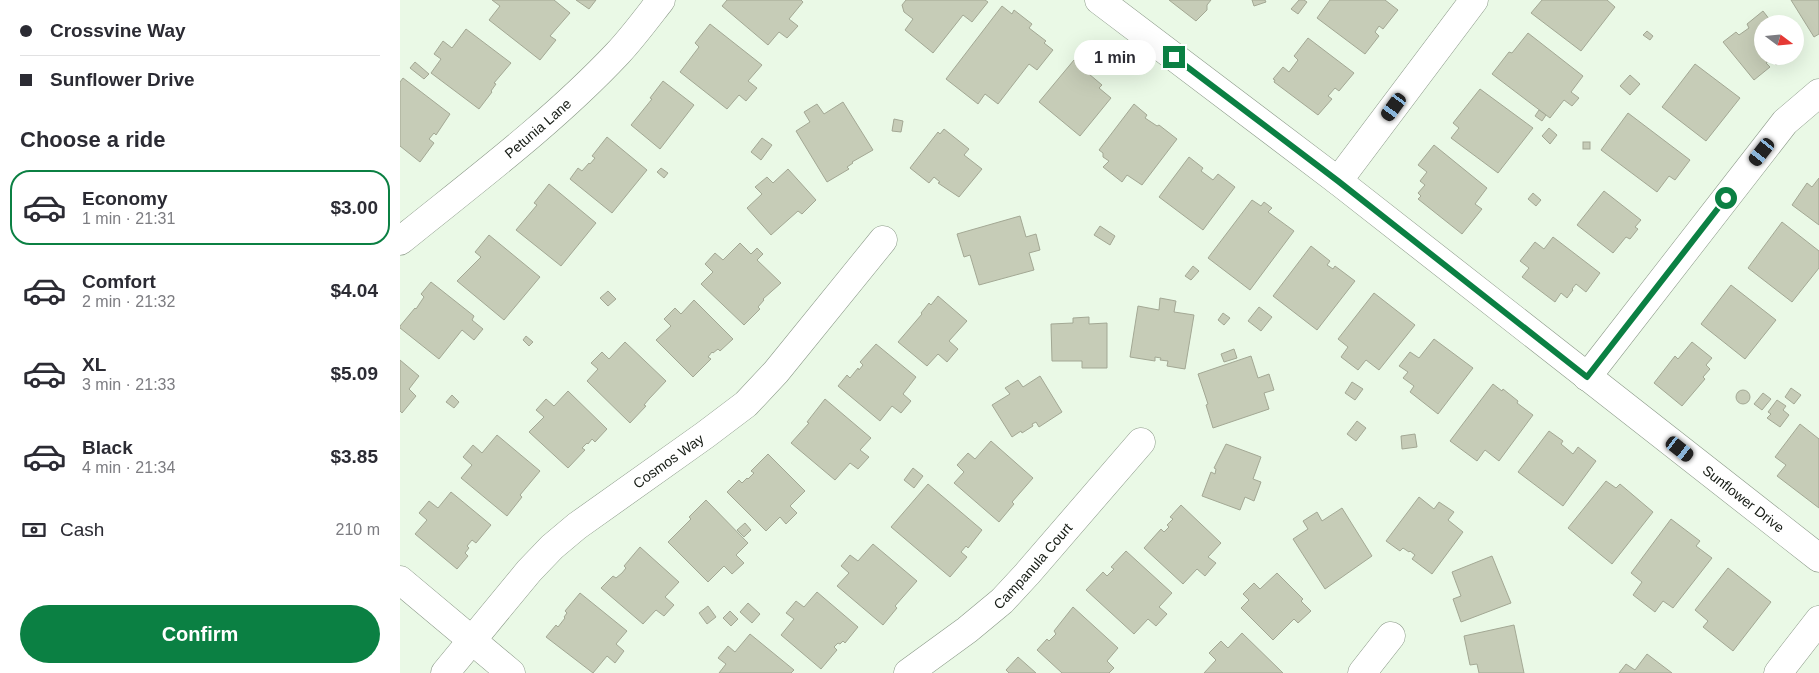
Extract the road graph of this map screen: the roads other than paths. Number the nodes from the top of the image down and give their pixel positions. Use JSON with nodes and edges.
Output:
{"nodes":[{"id":1,"x":661,"y":0,"type":"edge"},
{"id":2,"x":1099,"y":0,"type":"edge"},
{"id":3,"x":1474,"y":0,"type":"edge"},
{"id":4,"x":1819,"y":93,"type":"edge"},
{"id":5,"x":1338,"y":181,"type":"junction"},
{"id":6,"x":883,"y":240,"type":"dead end"},
{"id":7,"x":400,"y":242,"type":"edge"},
{"id":8,"x":1587,"y":377,"type":"junction"},
{"id":9,"x":1141,"y":442,"type":"dead end"},
{"id":10,"x":1819,"y":558,"type":"edge"},
{"id":11,"x":400,"y":580,"type":"edge"},
{"id":12,"x":1819,"y":620,"type":"edge"},
{"id":13,"x":1391,"y":636,"type":"dead end"},
{"id":14,"x":472,"y":640,"type":"junction"},
{"id":15,"x":444,"y":673,"type":"edge"},
{"id":16,"x":511,"y":673,"type":"edge"},
{"id":17,"x":908,"y":673,"type":"edge"},
{"id":18,"x":1362,"y":673,"type":"edge"},
{"id":19,"x":1778,"y":673,"type":"edge"}],
"edges":[{"from":1,"to":7,"type":"street","name":"Petunia Lane"},
{"from":2,"to":5,"type":"street","name":"Sunflower Drive"},
{"from":3,"to":5,"type":"street"},
{"from":4,"to":8,"type":"street"},
{"from":5,"to":8,"type":"street","name":"Sunflower Drive"},
{"from":6,"to":14,"type":"street","name":"Cosmos Way"},
{"from":8,"to":10,"type":"street","name":"Sunflower Drive"},
{"from":9,"to":17,"type":"street","name":"Campanula Court"},
{"from":11,"to":14,"type":"street"},
{"from":12,"to":19,"type":"street"},
{"from":13,"to":18,"type":"street"},
{"from":14,"to":15,"type":"street","name":"Cosmos Way"},
{"from":14,"to":16,"type":"street"}]}
